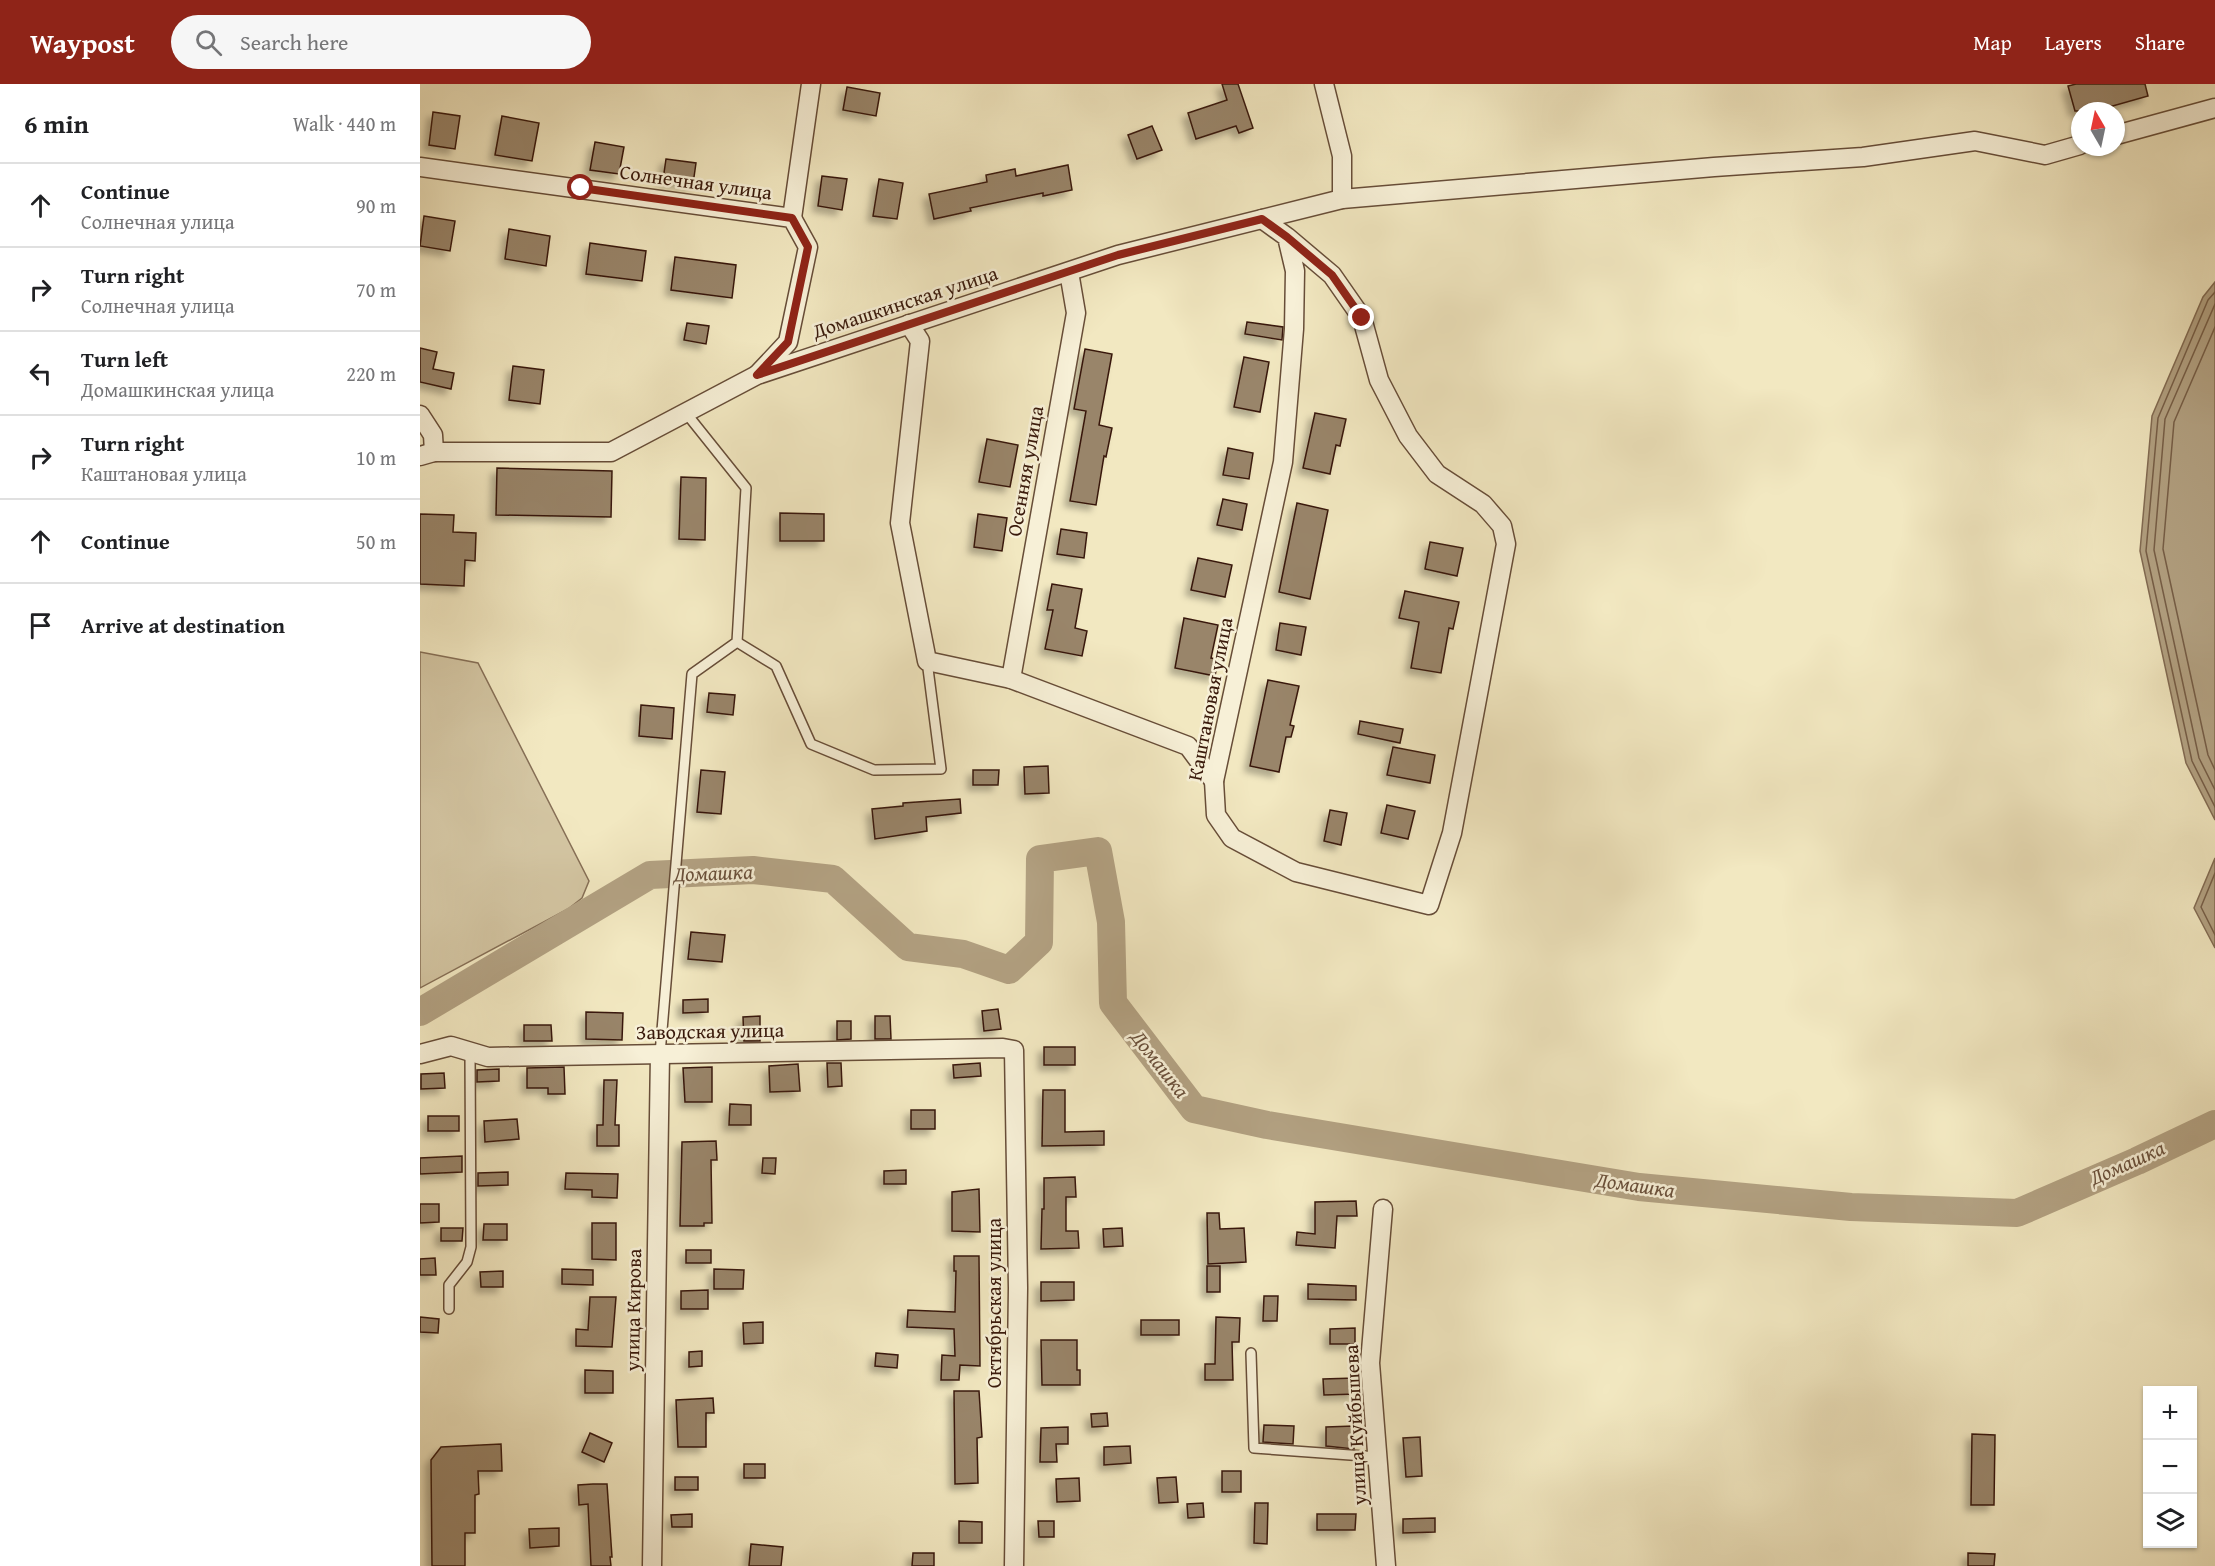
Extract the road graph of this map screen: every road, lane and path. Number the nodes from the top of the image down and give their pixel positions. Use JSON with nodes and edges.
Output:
{"nodes":[{"id":1,"x":811,"y":84,"type":"edge"},
{"id":2,"x":1324,"y":84,"type":"edge"},
{"id":3,"x":2215,"y":108,"type":"edge"},
{"id":4,"x":2125,"y":133,"type":"edge"},
{"id":5,"x":2071,"y":147,"type":"edge"},
{"id":6,"x":420,"y":167,"type":"edge"},
{"id":7,"x":1342,"y":200,"type":"junction"},
{"id":8,"x":792,"y":218,"type":"junction"},
{"id":9,"x":1262,"y":219,"type":"junction"},
{"id":10,"x":1287,"y":237,"type":"junction"},
{"id":11,"x":1069,"y":272,"type":"junction"},
{"id":12,"x":909,"y":324,"type":"junction"},
{"id":13,"x":757,"y":375,"type":"junction"},
{"id":14,"x":686,"y":413,"type":"junction"},
{"id":15,"x":420,"y":416,"type":"edge"},
{"id":16,"x":427,"y":454,"type":"edge"},
{"id":17,"x":737,"y":642,"type":"junction"},
{"id":18,"x":927,"y":661,"type":"junction"},
{"id":19,"x":1011,"y":679,"type":"junction"},
{"id":20,"x":1214,"y":781,"type":"junction"},
{"id":21,"x":1004,"y":1048,"type":"joint"},
{"id":22,"x":470,"y":1052,"type":"junction"},
{"id":23,"x":420,"y":1054,"type":"edge"},
{"id":24,"x":660,"y":1054,"type":"junction"},
{"id":25,"x":1383,"y":1209,"type":"dead end"},
{"id":26,"x":449,"y":1309,"type":"dead end"},
{"id":27,"x":1251,"y":1353,"type":"dead end"},
{"id":28,"x":1378,"y":1457,"type":"junction"},
{"id":29,"x":652,"y":1566,"type":"edge"},
{"id":30,"x":1014,"y":1566,"type":"edge"},
{"id":31,"x":1386,"y":1566,"type":"edge"}],
"edges":[{"from":1,"to":8,"type":"street"},
{"from":2,"to":7,"type":"street"},
{"from":3,"to":4,"type":"street"},
{"from":5,"to":7,"type":"street","name":"Домашкинская улица"},
{"from":6,"to":8,"type":"street","name":"Солнечная улица"},
{"from":7,"to":9,"type":"street","name":"Домашкинская улица"},
{"from":8,"to":13,"type":"street","name":"Солнечная улица"},
{"from":9,"to":10,"type":"street"},
{"from":9,"to":11,"type":"street","name":"Домашкинская улица"},
{"from":10,"to":20,"type":"street","name":"Каштановая улица"},
{"from":10,"to":20,"type":"street","name":"Каштановая улица"},
{"from":11,"to":12,"type":"street","name":"Домашкинская улица"},
{"from":11,"to":19,"type":"street","name":"Осенняя улица"},
{"from":12,"to":13,"type":"street","name":"Домашкинская улица"},
{"from":12,"to":18,"type":"street"},
{"from":13,"to":14,"type":"street","name":"Домашкинская улица"},
{"from":14,"to":16,"type":"street","name":"Домашкинская улица"},
{"from":14,"to":17,"type":"lane"},
{"from":15,"to":16,"type":"street"},
{"from":17,"to":18,"type":"lane"},
{"from":17,"to":24,"type":"lane"},
{"from":18,"to":19,"type":"street"},
{"from":19,"to":20,"type":"street"},
{"from":21,"to":24,"type":"street","name":"Заводская улица"},
{"from":21,"to":30,"type":"street","name":"Октябрьская улица"},
{"from":22,"to":23,"type":"street","name":"Заводская улица"},
{"from":22,"to":24,"type":"street","name":"Заводская улица"},
{"from":22,"to":26,"type":"lane"},
{"from":24,"to":29,"type":"street","name":"улица Кирова"},
{"from":25,"to":28,"type":"street","name":"улица Куйбышева"},
{"from":27,"to":28,"type":"lane"},
{"from":28,"to":31,"type":"street","name":"улица Куйбышева"}]}
